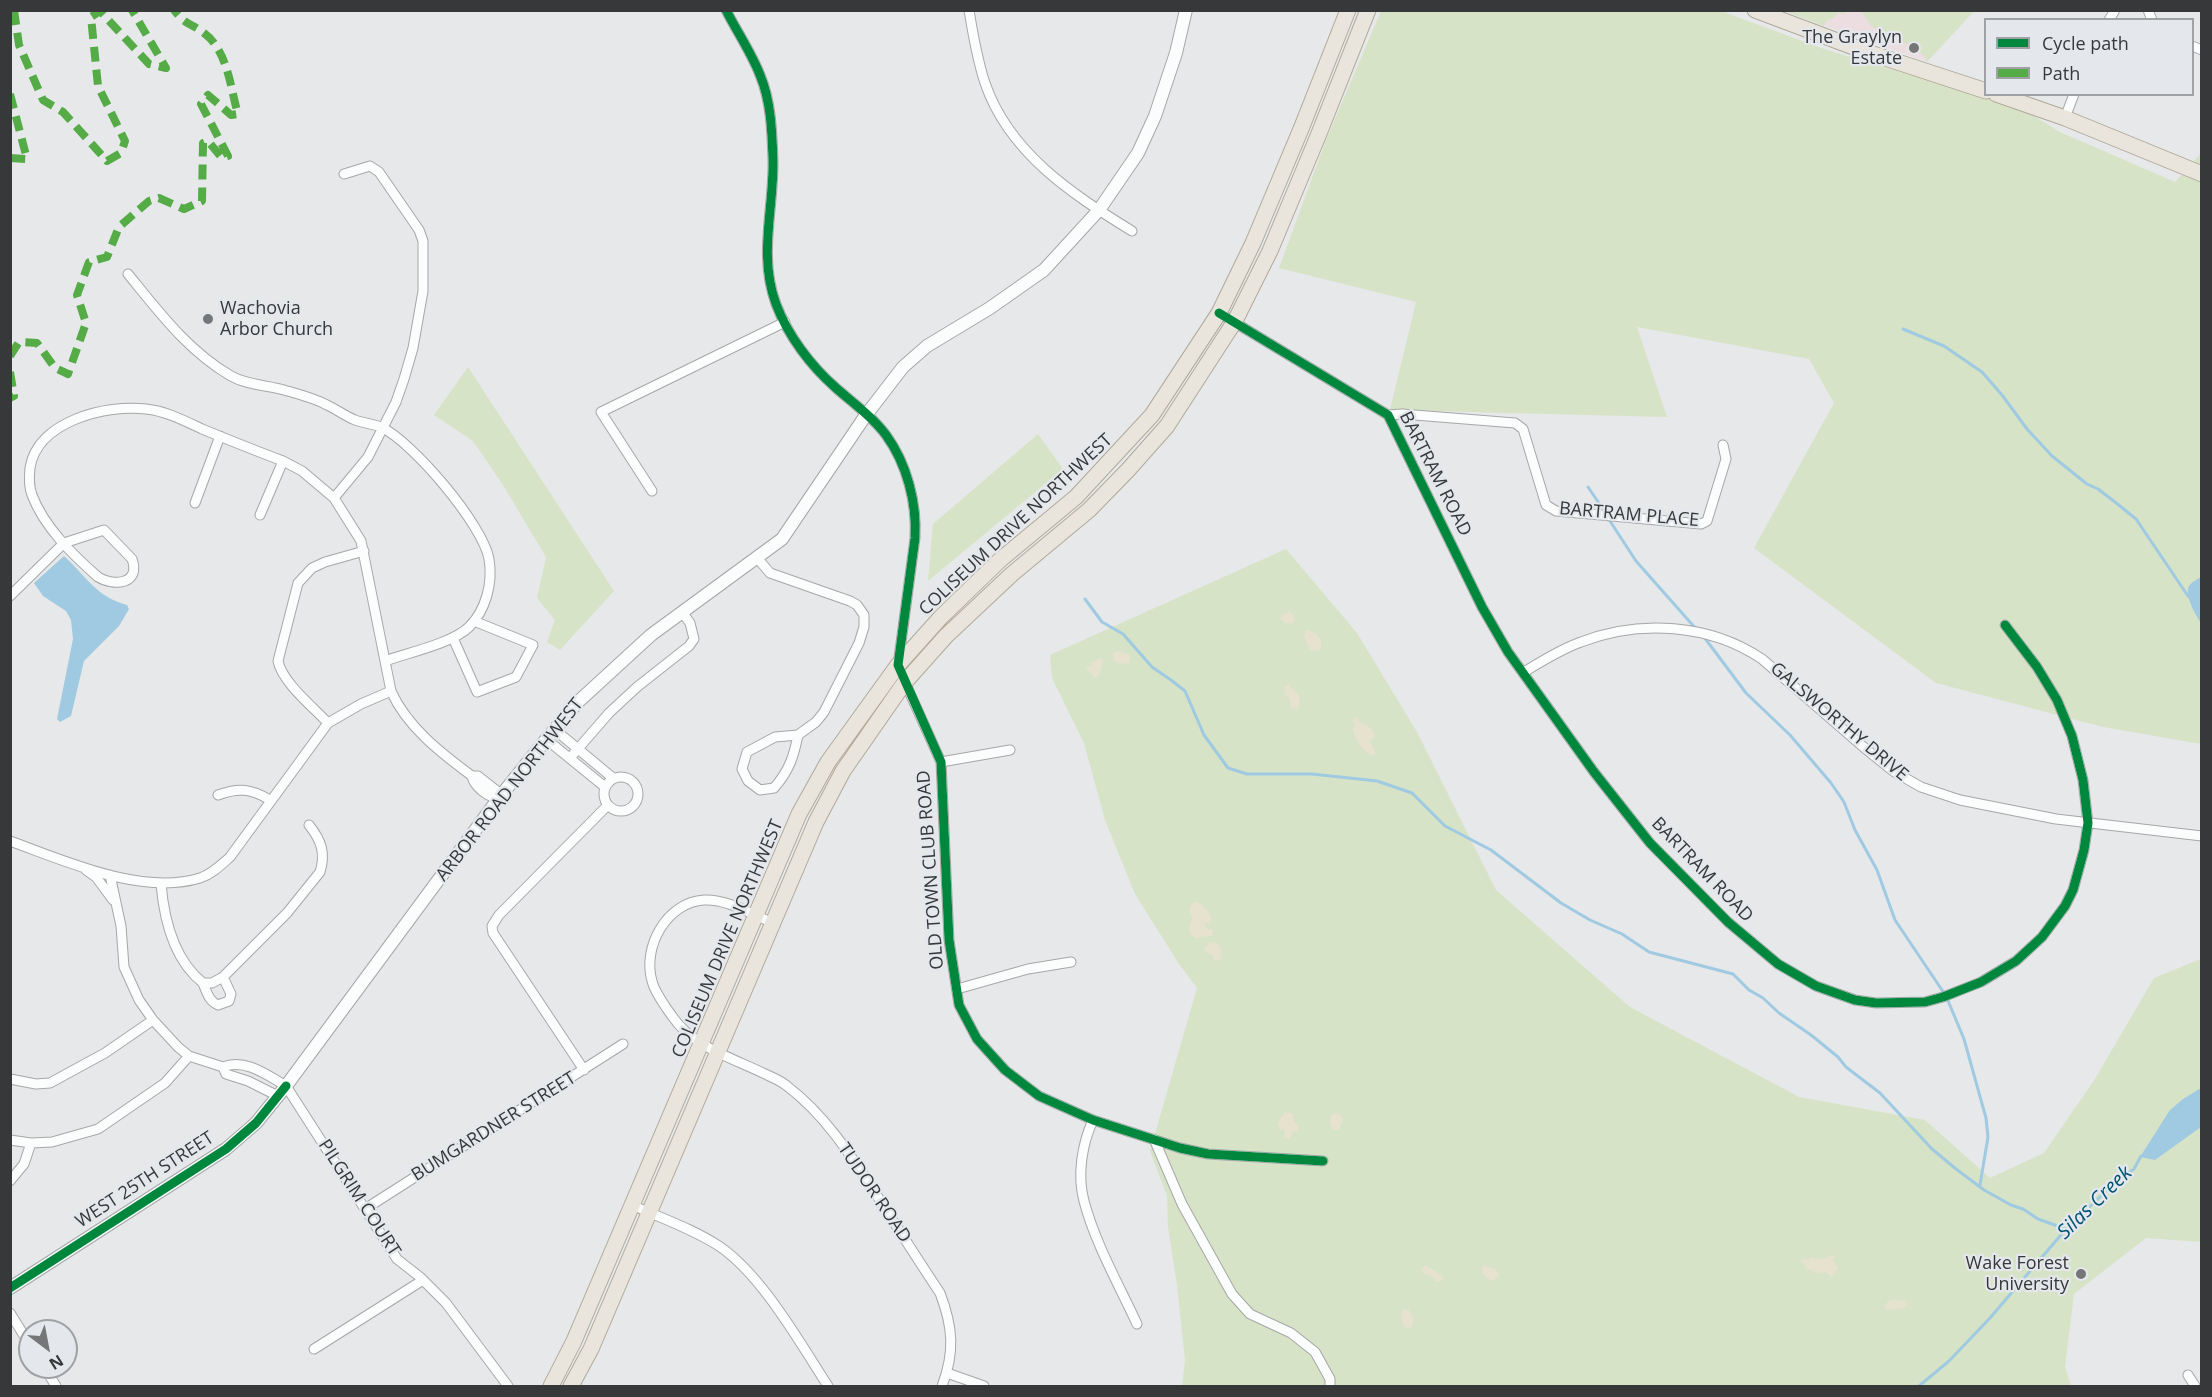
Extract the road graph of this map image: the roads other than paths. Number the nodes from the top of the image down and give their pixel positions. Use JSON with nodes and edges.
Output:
{"nodes":[{"id":1,"x":726,"y":10,"type":"edge"},
{"id":2,"x":969,"y":10,"type":"edge"},
{"id":3,"x":1186,"y":10,"type":"edge"},
{"id":4,"x":1348,"y":10,"type":"edge"},
{"id":5,"x":1368,"y":10,"type":"edge"},
{"id":6,"x":1755,"y":10,"type":"edge"},
{"id":7,"x":1984,"y":90,"type":"edge"},
{"id":8,"x":2001,"y":96,"type":"edge"},
{"id":9,"x":2073,"y":96,"type":"edge"},
{"id":10,"x":2065,"y":118,"type":"junction"},
{"id":11,"x":344,"y":174,"type":"dead end"},
{"id":12,"x":2202,"y":174,"type":"edge"},
{"id":13,"x":1099,"y":210,"type":"junction"},
{"id":14,"x":1132,"y":231,"type":"dead end"},
{"id":15,"x":129,"y":274,"type":"dead end"},
{"id":16,"x":1219,"y":313,"type":"junction"},
{"id":17,"x":1235,"y":321,"type":"junction"},
{"id":18,"x":785,"y":322,"type":"junction"},
{"id":19,"x":866,"y":415,"type":"junction"},
{"id":20,"x":1388,"y":415,"type":"junction"},
{"id":21,"x":382,"y":428,"type":"junction"},
{"id":22,"x":220,"y":436,"type":"junction"},
{"id":23,"x":1723,"y":445,"type":"dead end"},
{"id":24,"x":283,"y":461,"type":"junction"},
{"id":25,"x":652,"y":491,"type":"dead end"},
{"id":26,"x":334,"y":498,"type":"junction"},
{"id":27,"x":195,"y":503,"type":"dead end"},
{"id":28,"x":260,"y":515,"type":"dead end"},
{"id":29,"x":64,"y":543,"type":"junction"},
{"id":30,"x":364,"y":551,"type":"junction"},
{"id":31,"x":758,"y":559,"type":"junction"},
{"id":32,"x":10,"y":596,"type":"edge"},
{"id":33,"x":682,"y":612,"type":"junction"},
{"id":34,"x":474,"y":621,"type":"junction"},
{"id":35,"x":2005,"y":625,"type":"dead end"},
{"id":36,"x":453,"y":638,"type":"junction"},
{"id":37,"x":385,"y":660,"type":"junction"},
{"id":38,"x":898,"y":665,"type":"junction"},
{"id":39,"x":1524,"y":672,"type":"junction"},
{"id":40,"x":905,"y":682,"type":"junction"},
{"id":41,"x":391,"y":692,"type":"junction"},
{"id":42,"x":328,"y":723,"type":"junction"},
{"id":43,"x":550,"y":734,"type":"junction"},
{"id":44,"x":798,"y":735,"type":"junction"},
{"id":45,"x":579,"y":749,"type":"junction"},
{"id":46,"x":1010,"y":750,"type":"dead end"},
{"id":47,"x":570,"y":758,"type":"junction"},
{"id":48,"x":941,"y":762,"type":"junction"},
{"id":49,"x":613,"y":778,"type":"junction"},
{"id":50,"x":605,"y":787,"type":"junction"},
{"id":51,"x":218,"y":795,"type":"dead end"},
{"id":52,"x":499,"y":798,"type":"junction"},
{"id":53,"x":270,"y":800,"type":"junction"},
{"id":54,"x":608,"y":805,"type":"junction"},
{"id":55,"x":2088,"y":823,"type":"junction"},
{"id":56,"x":309,"y":825,"type":"dead end"},
{"id":57,"x":2202,"y":836,"type":"edge"},
{"id":58,"x":10,"y":841,"type":"edge"},
{"id":59,"x":77,"y":864,"type":"junction"},
{"id":60,"x":110,"y":875,"type":"junction"},
{"id":61,"x":161,"y":884,"type":"junction"},
{"id":62,"x":116,"y":905,"type":"junction"},
{"id":63,"x":756,"y":915,"type":"junction"},
{"id":64,"x":773,"y":923,"type":"junction"},
{"id":65,"x":1071,"y":962,"type":"dead end"},
{"id":66,"x":223,"y":977,"type":"junction"},
{"id":67,"x":203,"y":983,"type":"junction"},
{"id":68,"x":957,"y":989,"type":"junction"},
{"id":69,"x":153,"y":1020,"type":"junction"},
{"id":70,"x":623,"y":1044,"type":"dead end"},
{"id":71,"x":701,"y":1044,"type":"junction"},
{"id":72,"x":718,"y":1051,"type":"junction"},
{"id":73,"x":189,"y":1056,"type":"junction"},
{"id":74,"x":223,"y":1067,"type":"junction"},
{"id":75,"x":584,"y":1070,"type":"junction"},
{"id":76,"x":260,"y":1071,"type":"junction"},
{"id":77,"x":10,"y":1079,"type":"edge"},
{"id":78,"x":254,"y":1083,"type":"junction"},
{"id":79,"x":286,"y":1086,"type":"junction"},
{"id":80,"x":278,"y":1096,"type":"junction"},
{"id":81,"x":1093,"y":1120,"type":"junction"},
{"id":82,"x":1154,"y":1139,"type":"junction"},
{"id":83,"x":10,"y":1140,"type":"edge"},
{"id":84,"x":31,"y":1143,"type":"junction"},
{"id":85,"x":1323,"y":1161,"type":"dead end"},
{"id":86,"x":10,"y":1181,"type":"edge"},
{"id":87,"x":632,"y":1205,"type":"junction"},
{"id":88,"x":365,"y":1209,"type":"junction"},
{"id":89,"x":648,"y":1212,"type":"junction"},
{"id":90,"x":423,"y":1280,"type":"junction"},
{"id":91,"x":10,"y":1288,"type":"edge"},
{"id":92,"x":10,"y":1313,"type":"edge"},
{"id":93,"x":1137,"y":1324,"type":"dead end"},
{"id":94,"x":18,"y":1326,"type":"edge"},
{"id":95,"x":314,"y":1349,"type":"dead end"},
{"id":96,"x":947,"y":1373,"type":"junction"},
{"id":97,"x":2188,"y":1375,"type":"dead end"},
{"id":98,"x":508,"y":1386,"type":"edge"},
{"id":99,"x":551,"y":1386,"type":"edge"},
{"id":100,"x":572,"y":1386,"type":"edge"},
{"id":101,"x":828,"y":1386,"type":"edge"},
{"id":102,"x":942,"y":1386,"type":"edge"},
{"id":103,"x":984,"y":1386,"type":"edge"},
{"id":104,"x":1330,"y":1386,"type":"edge"},
{"id":105,"x":2195,"y":1386,"type":"edge"}],
"edges":[{"from":1,"to":18,"type":"street"},
{"from":2,"to":13,"type":"street"},
{"from":3,"to":13,"type":"street","name":"ARBOR ROAD NORTHWEST"},
{"from":4,"to":16,"type":"main road","name":"COLISEUM DRIVE NORTHWEST"},
{"from":5,"to":17,"type":"main road","name":"COLISEUM DRIVE NORTHWEST"},
{"from":6,"to":7,"type":"main road"},
{"from":8,"to":10,"type":"main road"},
{"from":9,"to":10,"type":"street"},
{"from":10,"to":12,"type":"main road"},
{"from":11,"to":21,"type":"street"},
{"from":13,"to":14,"type":"street"},
{"from":13,"to":19,"type":"street","name":"ARBOR ROAD NORTHWEST"},
{"from":15,"to":21,"type":"street"},
{"from":16,"to":17,"type":"street","name":"BARTRAM ROAD"},
{"from":16,"to":38,"type":"main road","name":"COLISEUM DRIVE NORTHWEST"},
{"from":17,"to":20,"type":"street","name":"BARTRAM ROAD"},
{"from":17,"to":40,"type":"main road","name":"COLISEUM DRIVE NORTHWEST"},
{"from":18,"to":19,"type":"street"},
{"from":18,"to":25,"type":"street"},
{"from":19,"to":31,"type":"street","name":"ARBOR ROAD NORTHWEST"},
{"from":19,"to":38,"type":"street"},
{"from":20,"to":23,"type":"street","name":"BARTRAM PLACE"},
{"from":20,"to":39,"type":"street","name":"BARTRAM ROAD"},
{"from":21,"to":26,"type":"street"},
{"from":21,"to":34,"type":"street"},
{"from":22,"to":24,"type":"street"},
{"from":22,"to":27,"type":"street"},
{"from":22,"to":29,"type":"street"},
{"from":24,"to":26,"type":"street"},
{"from":24,"to":28,"type":"street"},
{"from":26,"to":30,"type":"street"},
{"from":29,"to":29,"type":"street"},
{"from":29,"to":32,"type":"street"},
{"from":30,"to":37,"type":"street"},
{"from":30,"to":42,"type":"street"},
{"from":31,"to":33,"type":"street","name":"ARBOR ROAD NORTHWEST"},
{"from":31,"to":44,"type":"street"},
{"from":33,"to":43,"type":"street","name":"ARBOR ROAD NORTHWEST"},
{"from":33,"to":45,"type":"street"},
{"from":34,"to":36,"type":"street"},
{"from":34,"to":36,"type":"street"},
{"from":35,"to":55,"type":"street","name":"BARTRAM ROAD"},
{"from":36,"to":37,"type":"street"},
{"from":37,"to":41,"type":"street"},
{"from":38,"to":40,"type":"street","name":"OLD TOWN CLUB ROAD"},
{"from":38,"to":63,"type":"main road","name":"COLISEUM DRIVE NORTHWEST"},
{"from":39,"to":55,"type":"street","name":"GALSWORTHY DRIVE"},
{"from":39,"to":55,"type":"street","name":"BARTRAM ROAD"},
{"from":40,"to":48,"type":"street","name":"OLD TOWN CLUB ROAD"},
{"from":40,"to":64,"type":"main road","name":"COLISEUM DRIVE NORTHWEST"},
{"from":41,"to":42,"type":"street"},
{"from":41,"to":52,"type":"street"},
{"from":42,"to":53,"type":"street"},
{"from":43,"to":45,"type":"street"},
{"from":43,"to":47,"type":"street"},
{"from":43,"to":52,"type":"street","name":"ARBOR ROAD NORTHWEST"},
{"from":44,"to":44,"type":"street"},
{"from":45,"to":47,"type":"street"},
{"from":45,"to":49,"type":"street"},
{"from":46,"to":48,"type":"street"},
{"from":47,"to":50,"type":"street"},
{"from":48,"to":68,"type":"street","name":"OLD TOWN CLUB ROAD"},
{"from":49,"to":50,"type":"street"},
{"from":49,"to":54,"type":"street"},
{"from":50,"to":54,"type":"street"},
{"from":51,"to":53,"type":"street"},
{"from":52,"to":79,"type":"street","name":"ARBOR ROAD NORTHWEST"},
{"from":53,"to":61,"type":"street"},
{"from":54,"to":75,"type":"street"},
{"from":55,"to":57,"type":"street","name":"GALSWORTHY DRIVE"},
{"from":56,"to":66,"type":"street"},
{"from":58,"to":59,"type":"street"},
{"from":59,"to":60,"type":"street"},
{"from":59,"to":62,"type":"street"},
{"from":60,"to":61,"type":"street"},
{"from":60,"to":62,"type":"street"},
{"from":61,"to":67,"type":"street"},
{"from":62,"to":69,"type":"street"},
{"from":63,"to":64,"type":"street","name":"TUDOR ROAD"},
{"from":63,"to":71,"type":"main road","name":"COLISEUM DRIVE NORTHWEST"},
{"from":63,"to":71,"type":"street","name":"TUDOR ROAD"},
{"from":64,"to":72,"type":"main road","name":"COLISEUM DRIVE NORTHWEST"},
{"from":65,"to":68,"type":"street"},
{"from":66,"to":67,"type":"street"},
{"from":66,"to":67,"type":"street"},
{"from":68,"to":81,"type":"street","name":"OLD TOWN CLUB ROAD"},
{"from":69,"to":73,"type":"street"},
{"from":69,"to":77,"type":"street"},
{"from":70,"to":75,"type":"street","name":"BUMGARDNER STREET"},
{"from":71,"to":72,"type":"street","name":"TUDOR ROAD"},
{"from":71,"to":87,"type":"main road","name":"COLISEUM DRIVE NORTHWEST"},
{"from":72,"to":89,"type":"main road","name":"COLISEUM DRIVE NORTHWEST"},
{"from":72,"to":96,"type":"street","name":"TUDOR ROAD"},
{"from":73,"to":74,"type":"street"},
{"from":73,"to":84,"type":"street"},
{"from":74,"to":76,"type":"street"},
{"from":74,"to":78,"type":"street"},
{"from":75,"to":88,"type":"street","name":"BUMGARDNER STREET"},
{"from":76,"to":78,"type":"street"},
{"from":76,"to":79,"type":"street"},
{"from":78,"to":80,"type":"street"},
{"from":79,"to":80,"type":"street","name":"WEST 25TH STREET"},
{"from":79,"to":88,"type":"street","name":"PILGRIM COURT"},
{"from":80,"to":91,"type":"street","name":"WEST 25TH STREET"},
{"from":81,"to":82,"type":"street","name":"OLD TOWN CLUB ROAD"},
{"from":81,"to":93,"type":"street"},
{"from":82,"to":85,"type":"street","name":"OLD TOWN CLUB ROAD"},
{"from":82,"to":104,"type":"street"},
{"from":83,"to":84,"type":"street"},
{"from":84,"to":86,"type":"street"},
{"from":87,"to":89,"type":"street"},
{"from":87,"to":99,"type":"main road","name":"COLISEUM DRIVE NORTHWEST"},
{"from":88,"to":90,"type":"street","name":"PILGRIM COURT"},
{"from":89,"to":100,"type":"main road","name":"COLISEUM DRIVE NORTHWEST"},
{"from":89,"to":101,"type":"street"},
{"from":90,"to":95,"type":"street"},
{"from":90,"to":98,"type":"street","name":"PILGRIM COURT"},
{"from":92,"to":94,"type":"street"},
{"from":96,"to":102,"type":"street","name":"TUDOR ROAD"},
{"from":96,"to":103,"type":"street"},
{"from":97,"to":105,"type":"street"}]}
